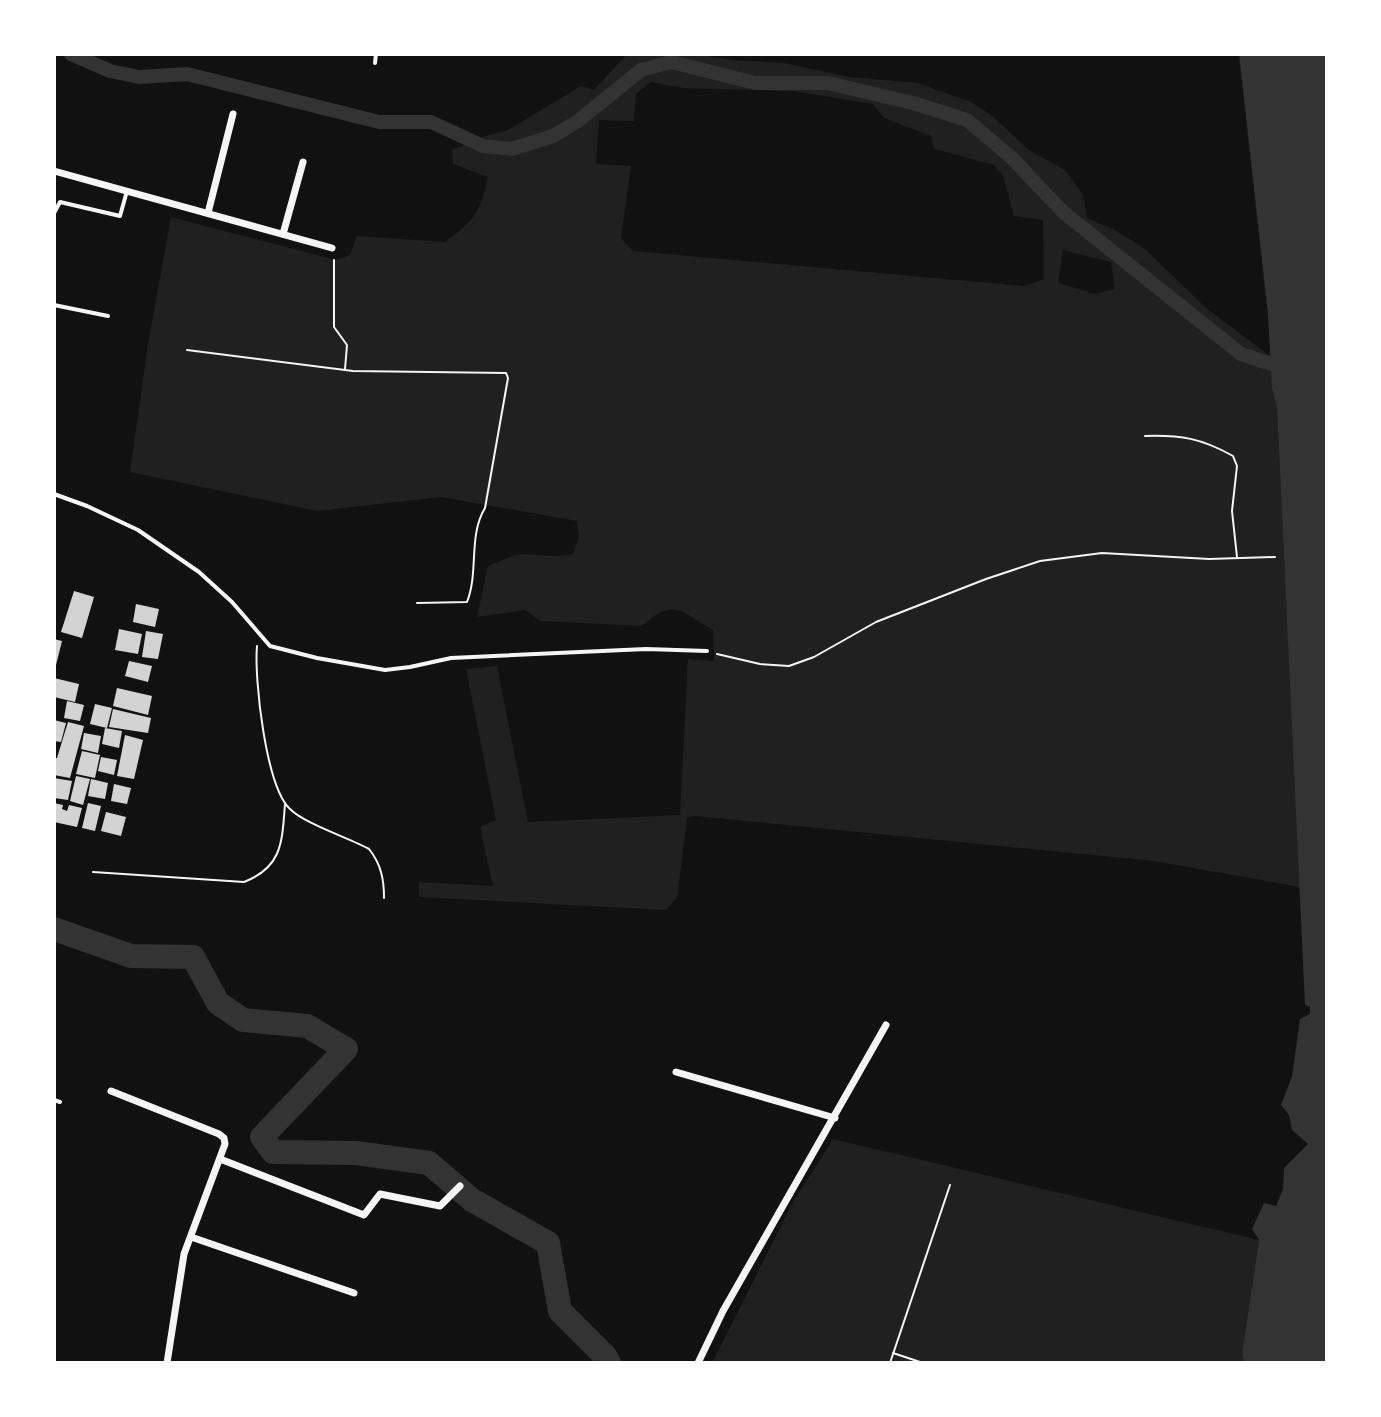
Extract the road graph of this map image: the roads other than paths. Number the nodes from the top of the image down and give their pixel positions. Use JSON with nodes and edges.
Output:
{"nodes":[{"id":1,"x":376,"y":54,"type":"edge"},
{"id":2,"x":375,"y":63,"type":"dead end"},
{"id":3,"x":233,"y":114,"type":"dead end"},
{"id":4,"x":303,"y":162,"type":"dead end"},
{"id":5,"x":54,"y":171,"type":"edge"},
{"id":6,"x":127,"y":191,"type":"junction"},
{"id":7,"x":54,"y":213,"type":"edge"},
{"id":8,"x":208,"y":213,"type":"junction"},
{"id":9,"x":283,"y":234,"type":"junction"},
{"id":10,"x":332,"y":248,"type":"road end"},
{"id":11,"x":54,"y":305,"type":"edge"},
{"id":12,"x":108,"y":316,"type":"dead end"},
{"id":13,"x":54,"y":494,"type":"edge"},
{"id":14,"x":707,"y":651,"type":"road end"},
{"id":15,"x":886,"y":1025,"type":"dead end"},
{"id":16,"x":676,"y":1072,"type":"dead end"},
{"id":17,"x":111,"y":1091,"type":"dead end"},
{"id":18,"x":835,"y":1118,"type":"junction"},
{"id":19,"x":220,"y":1159,"type":"junction"},
{"id":20,"x":460,"y":1186,"type":"dead end"},
{"id":21,"x":191,"y":1237,"type":"junction"},
{"id":22,"x":354,"y":1293,"type":"dead end"},
{"id":23,"x":167,"y":1363,"type":"edge"},
{"id":24,"x":698,"y":1363,"type":"edge"}],
"edges":[{"from":1,"to":2,"type":"lane"},
{"from":3,"to":8,"type":"street"},
{"from":4,"to":9,"type":"street"},
{"from":5,"to":6,"type":"street"},
{"from":6,"to":7,"type":"lane"},
{"from":6,"to":8,"type":"street"},
{"from":8,"to":9,"type":"street"},
{"from":9,"to":10,"type":"street"},
{"from":11,"to":12,"type":"lane"},
{"from":13,"to":14,"type":"lane"},
{"from":15,"to":18,"type":"street"},
{"from":16,"to":18,"type":"street"},
{"from":17,"to":19,"type":"street"},
{"from":18,"to":24,"type":"street"},
{"from":19,"to":20,"type":"street"},
{"from":19,"to":21,"type":"street"},
{"from":21,"to":22,"type":"street"},
{"from":21,"to":23,"type":"street"}]}
